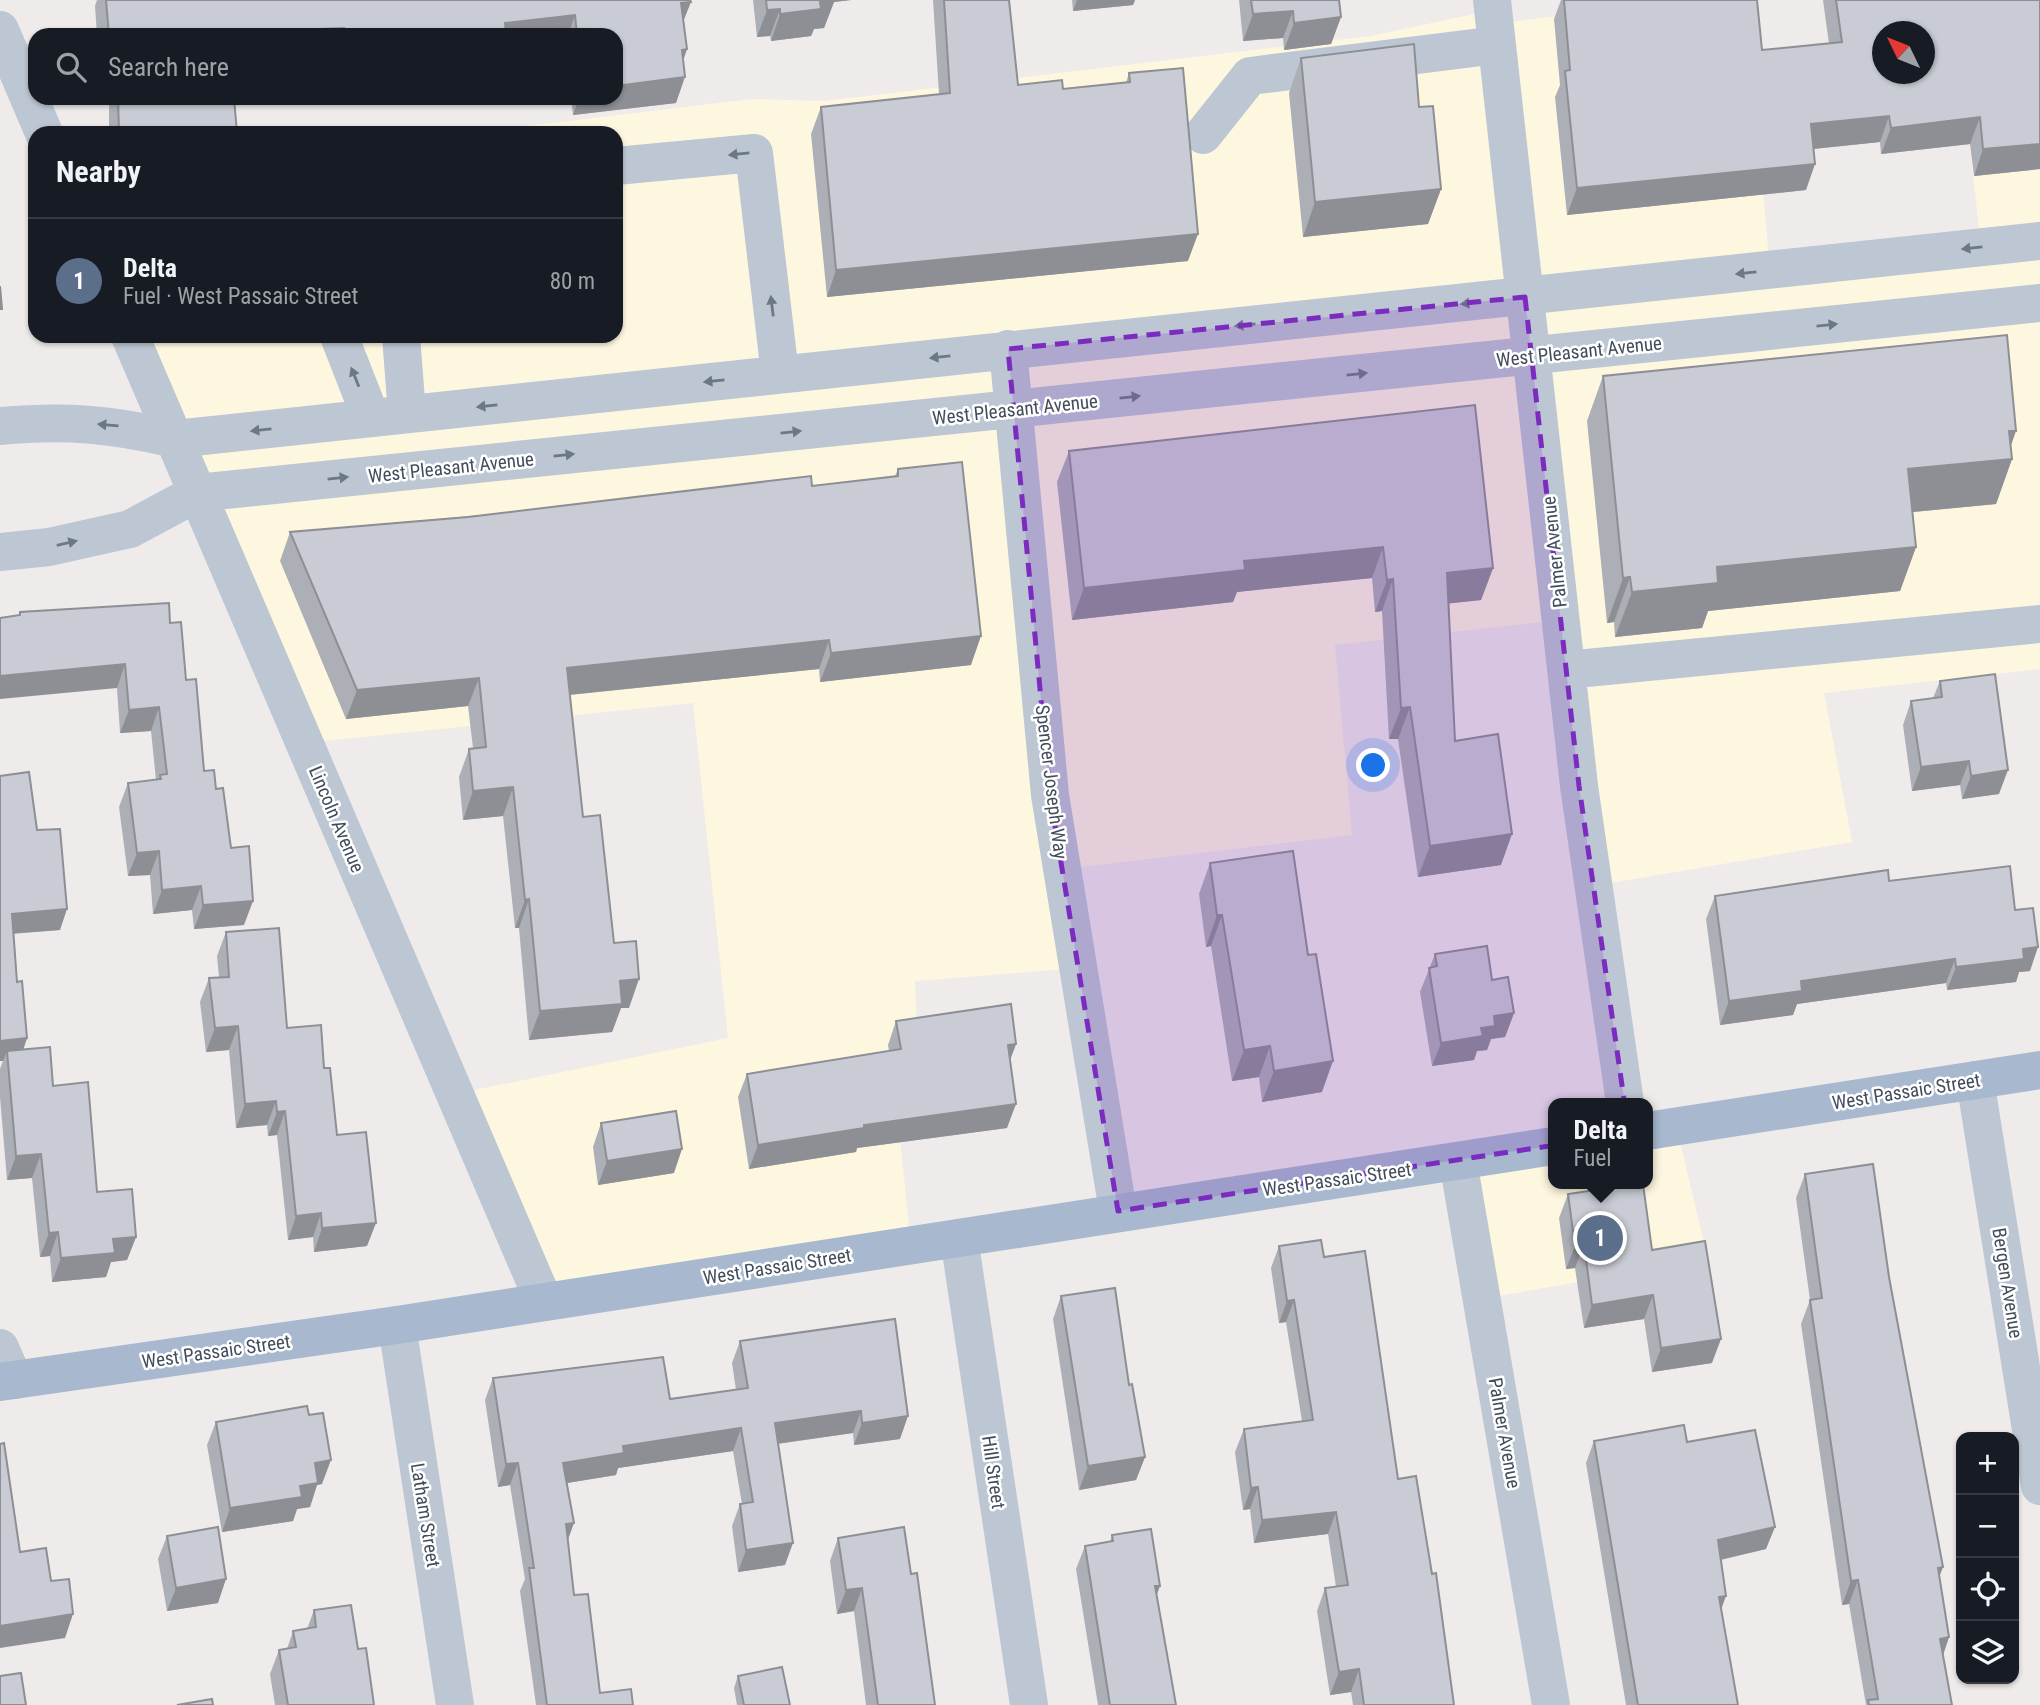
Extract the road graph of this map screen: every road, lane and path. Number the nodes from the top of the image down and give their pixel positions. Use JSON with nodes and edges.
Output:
{"nodes":[{"id":1,"x":1492,"y":0,"type":"edge"},
{"id":2,"x":0,"y":30,"type":"edge"},
{"id":3,"x":1497,"y":45,"type":"junction"},
{"id":4,"x":28,"y":96,"type":"edge"},
{"id":5,"x":32,"y":105,"type":"edge"},
{"id":6,"x":41,"y":126,"type":"edge"},
{"id":7,"x":1203,"y":135,"type":"dead end"},
{"id":8,"x":623,"y":165,"type":"edge"},
{"id":9,"x":2040,"y":241,"type":"edge"},
{"id":10,"x":1525,"y":297,"type":"junction"},
{"id":11,"x":2040,"y":303,"type":"edge"},
{"id":12,"x":143,"y":343,"type":"edge"},
{"id":13,"x":342,"y":343,"type":"edge"},
{"id":14,"x":400,"y":343,"type":"edge"},
{"id":15,"x":1008,"y":349,"type":"junction"},
{"id":16,"x":1532,"y":356,"type":"junction"},
{"id":17,"x":780,"y":374,"type":"junction"},
{"id":18,"x":1014,"y":408,"type":"junction"},
{"id":19,"x":389,"y":416,"type":"junction"},
{"id":20,"x":0,"y":426,"type":"edge"},
{"id":21,"x":175,"y":439,"type":"junction"},
{"id":22,"x":197,"y":493,"type":"junction"},
{"id":23,"x":0,"y":552,"type":"edge"},
{"id":24,"x":2040,"y":624,"type":"edge"},
{"id":25,"x":1566,"y":670,"type":"junction"},
{"id":26,"x":2040,"y":1070,"type":"edge"},
{"id":27,"x":1975,"y":1080,"type":"junction"},
{"id":28,"x":1624,"y":1098,"type":"edge"},
{"id":29,"x":1653,"y":1130,"type":"edge"},
{"id":30,"x":1548,"y":1147,"type":"edge"},
{"id":31,"x":1458,"y":1161,"type":"junction"},
{"id":32,"x":1118,"y":1211,"type":"junction"},
{"id":33,"x":959,"y":1238,"type":"junction"},
{"id":34,"x":544,"y":1302,"type":"junction"},
{"id":35,"x":397,"y":1325,"type":"junction"},
{"id":36,"x":5,"y":1370,"type":"edge"},
{"id":37,"x":2040,"y":1486,"type":"edge"},
{"id":38,"x":455,"y":1705,"type":"edge"},
{"id":39,"x":1029,"y":1705,"type":"edge"},
{"id":40,"x":1551,"y":1705,"type":"edge"}],
"edges":[{"from":1,"to":3,"type":"street","name":"Palmer Avenue"},
{"from":2,"to":4,"type":"street"},
{"from":3,"to":7,"type":"street"},
{"from":3,"to":10,"type":"street","name":"Palmer Avenue"},
{"from":5,"to":6,"type":"street"},
{"from":17,"to":8,"type":"street","one_way":true},
{"from":9,"to":10,"type":"street","one_way":true},
{"from":10,"to":15,"type":"street","one_way":true},
{"from":10,"to":16,"type":"street","name":"Palmer Avenue"},
{"from":16,"to":11,"type":"street","name":"West Pleasant Avenue","one_way":true},
{"from":12,"to":21,"type":"street","name":"Lincoln Avenue"},
{"from":19,"to":13,"type":"street","one_way":true},
{"from":14,"to":19,"type":"street"},
{"from":15,"to":17,"type":"street","one_way":true},
{"from":15,"to":18,"type":"street","name":"Spencer Joseph Way"},
{"from":18,"to":16,"type":"street","name":"West Pleasant Avenue","one_way":true},
{"from":16,"to":25,"type":"street","name":"Palmer Avenue"},
{"from":17,"to":19,"type":"street","one_way":true},
{"from":22,"to":18,"type":"street","name":"West Pleasant Avenue","one_way":true},
{"from":18,"to":32,"type":"street","name":"Spencer Joseph Way"},
{"from":19,"to":21,"type":"street","one_way":true},
{"from":21,"to":20,"type":"street","one_way":true},
{"from":21,"to":22,"type":"street","name":"Lincoln Avenue"},
{"from":23,"to":22,"type":"street","name":"West Pleasant Avenue","one_way":true},
{"from":22,"to":34,"type":"street","name":"Lincoln Avenue"},
{"from":24,"to":25,"type":"street"},
{"from":25,"to":28,"type":"street","name":"Palmer Avenue"},
{"from":26,"to":27,"type":"main road","name":"West Passaic Street"},
{"from":27,"to":29,"type":"main road","name":"West Passaic Street"},
{"from":27,"to":37,"type":"street","name":"Bergen Avenue"},
{"from":30,"to":31,"type":"main road","name":"West Passaic Street"},
{"from":31,"to":32,"type":"main road","name":"West Passaic Street"},
{"from":31,"to":40,"type":"street","name":"Palmer Avenue"},
{"from":32,"to":33,"type":"main road","name":"West Passaic Street"},
{"from":33,"to":34,"type":"main road","name":"West Passaic Street"},
{"from":33,"to":39,"type":"street","name":"Hill Street"},
{"from":34,"to":35,"type":"main road","name":"West Passaic Street"},
{"from":35,"to":36,"type":"main road","name":"West Passaic Street"},
{"from":35,"to":38,"type":"street","name":"Latham Street"}]}
